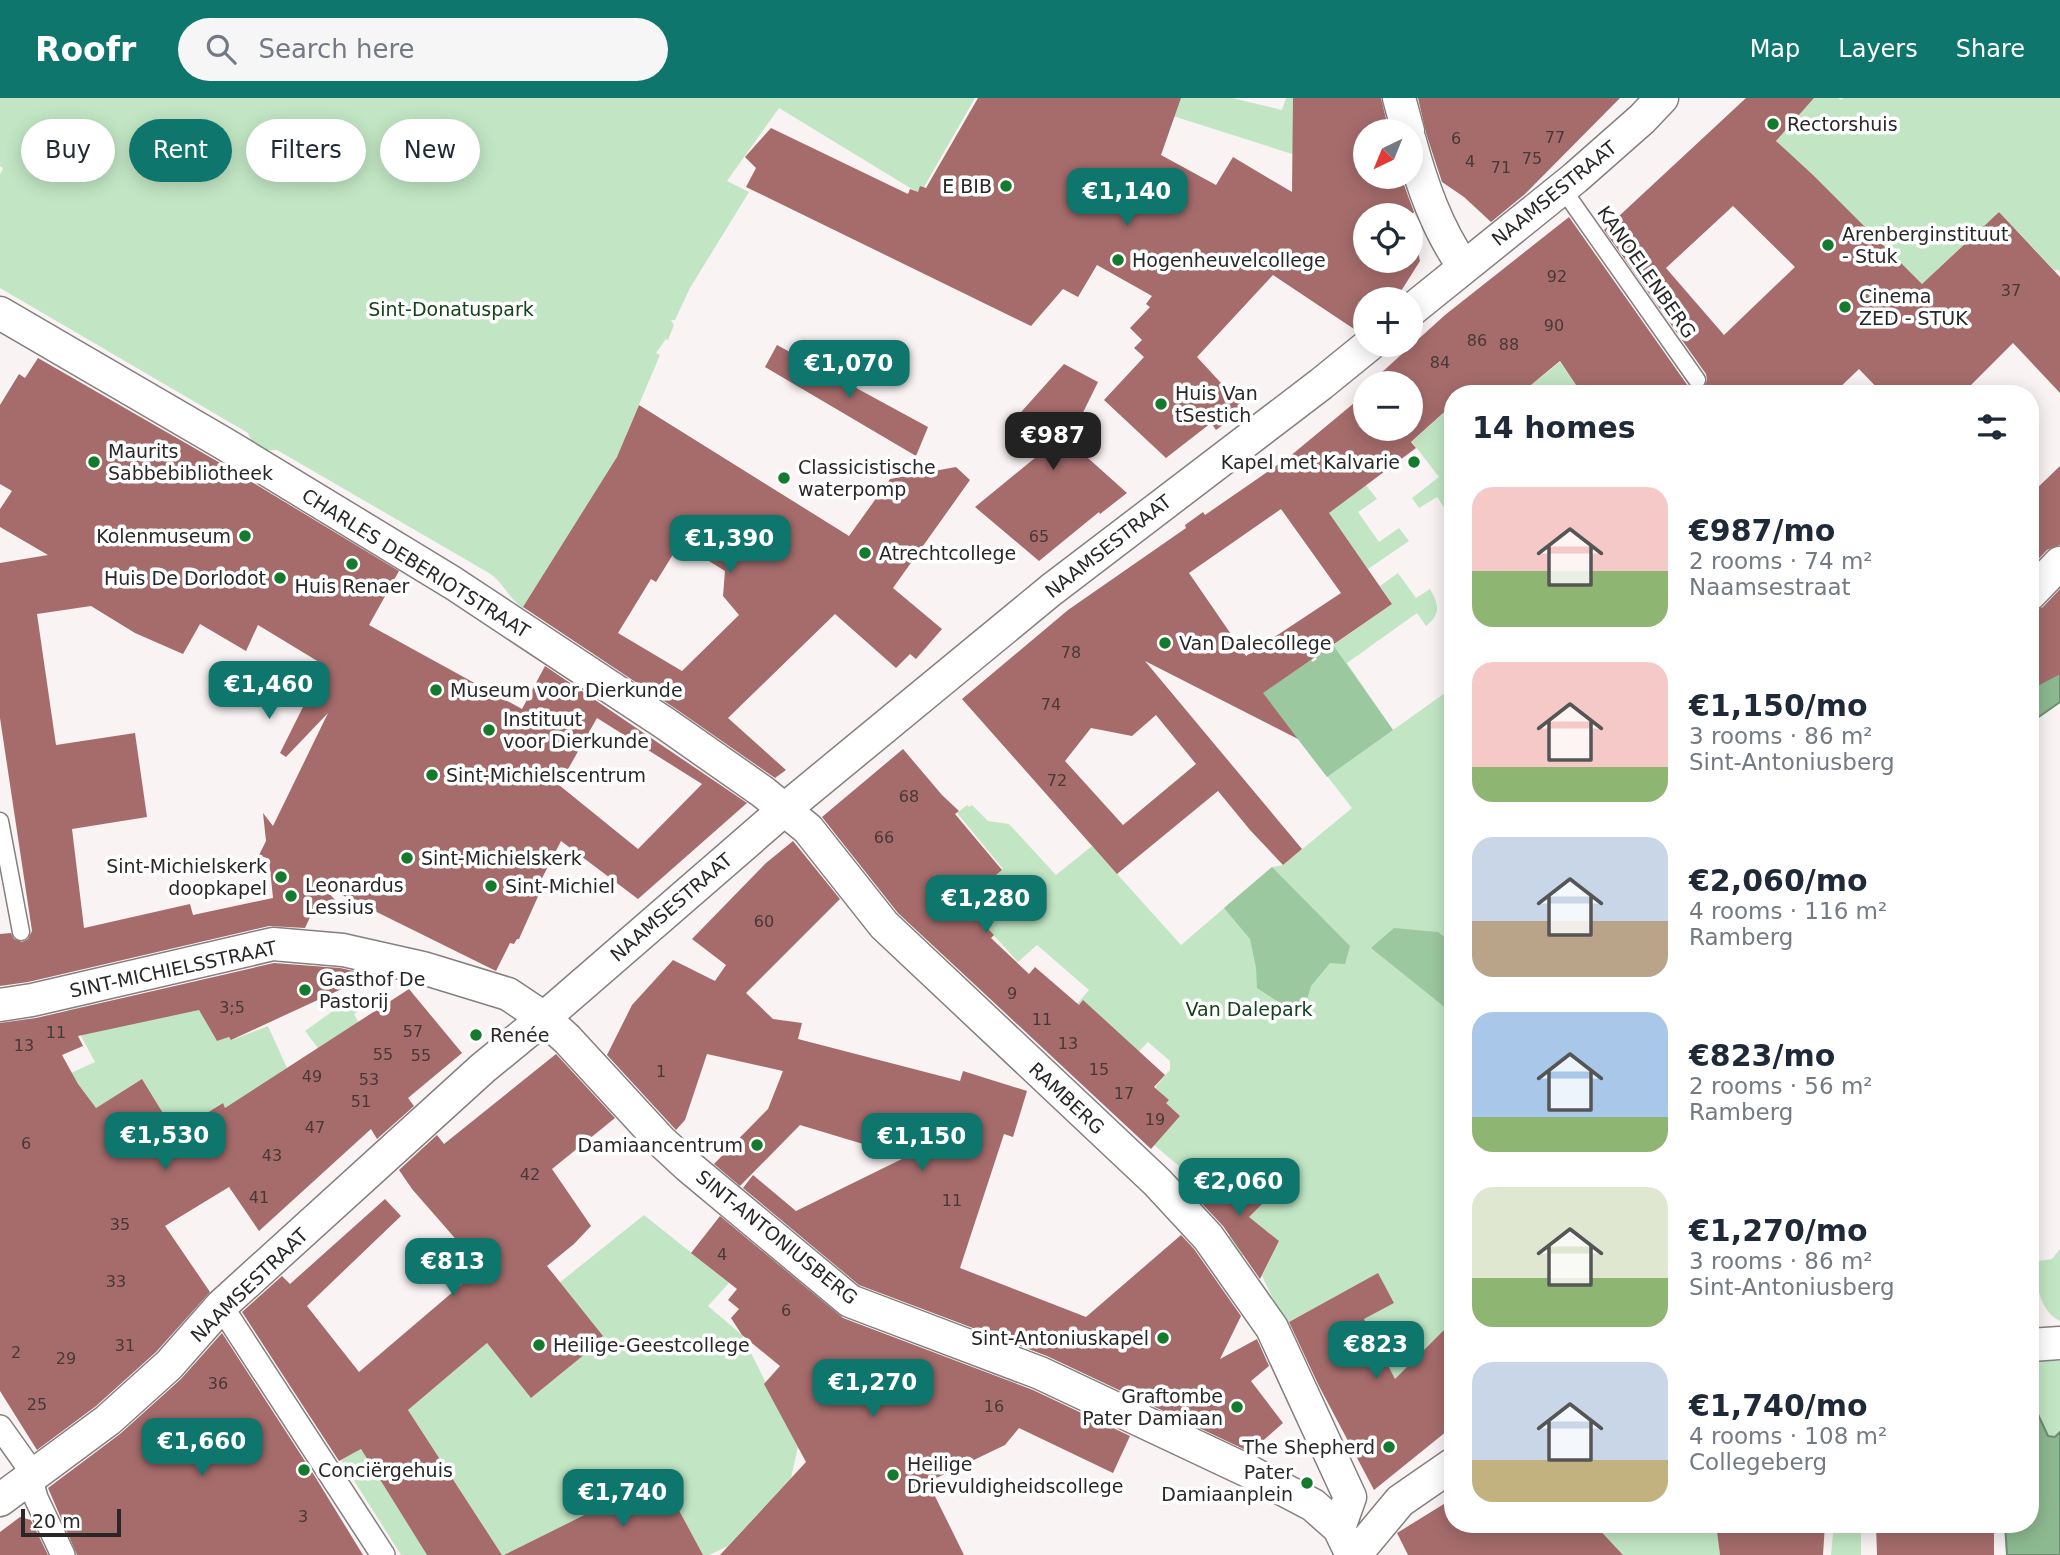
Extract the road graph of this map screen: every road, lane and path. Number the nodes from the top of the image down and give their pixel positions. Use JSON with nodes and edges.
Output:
{"nodes":[{"id":1,"x":1399,"y":98,"type":"edge"},
{"id":2,"x":1662,"y":98,"type":"edge"},
{"id":3,"x":1405,"y":119,"type":"edge"},
{"id":4,"x":1562,"y":188,"type":"junction"},
{"id":5,"x":1423,"y":189,"type":"edge"},
{"id":6,"x":1464,"y":267,"type":"junction"},
{"id":7,"x":1423,"y":300,"type":"edge"},
{"id":8,"x":0,"y":313,"type":"edge"},
{"id":9,"x":1354,"y":357,"type":"edge"},
{"id":10,"x":1698,"y":380,"type":"dead end"},
{"id":11,"x":2060,"y":563,"type":"edge"},
{"id":12,"x":2039,"y":585,"type":"edge"},
{"id":13,"x":785,"y":809,"type":"junction"},
{"id":14,"x":0,"y":821,"type":"edge"},
{"id":15,"x":21,"y":932,"type":"dead end"},
{"id":16,"x":0,"y":1004,"type":"edge"},
{"id":17,"x":544,"y":1018,"type":"junction"},
{"id":18,"x":221,"y":1306,"type":"junction"},
{"id":19,"x":0,"y":1427,"type":"edge"},
{"id":20,"x":1444,"y":1471,"type":"edge"},
{"id":21,"x":30,"y":1478,"type":"junction"},
{"id":22,"x":0,"y":1500,"type":"edge"},
{"id":23,"x":1349,"y":1546,"type":"edge"},
{"id":24,"x":63,"y":1555,"type":"edge"},
{"id":25,"x":383,"y":1555,"type":"edge"}],
"edges":[{"from":1,"to":3,"type":"street"},
{"from":2,"to":4,"type":"street","name":"NAAMSESTRAAT"},
{"from":4,"to":6,"type":"street","name":"NAAMSESTRAAT"},
{"from":4,"to":10,"type":"lane","name":"KANOELENBERG"},
{"from":5,"to":6,"type":"street"},
{"from":6,"to":7,"type":"street","name":"NAAMSESTRAAT"},
{"from":8,"to":13,"type":"street","name":"CHARLES DEBERIOTSTRAAT"},
{"from":9,"to":13,"type":"street","name":"NAAMSESTRAAT"},
{"from":11,"to":12,"type":"street"},
{"from":13,"to":17,"type":"street","name":"NAAMSESTRAAT"},
{"from":13,"to":23,"type":"street","name":"RAMBERG"},
{"from":14,"to":15,"type":"lane"},
{"from":16,"to":17,"type":"street","name":"SINT-MICHIELSSTRAAT"},
{"from":17,"to":18,"type":"street","name":"NAAMSESTRAAT"},
{"from":17,"to":23,"type":"street","name":"SINT-ANTONIUSBERG"},
{"from":18,"to":21,"type":"street","name":"NAAMSESTRAAT"},
{"from":18,"to":25,"type":"street"},
{"from":19,"to":21,"type":"street"},
{"from":20,"to":23,"type":"street"},
{"from":21,"to":22,"type":"street","name":"NAAMSESTRAAT"},
{"from":21,"to":24,"type":"street"}]}
